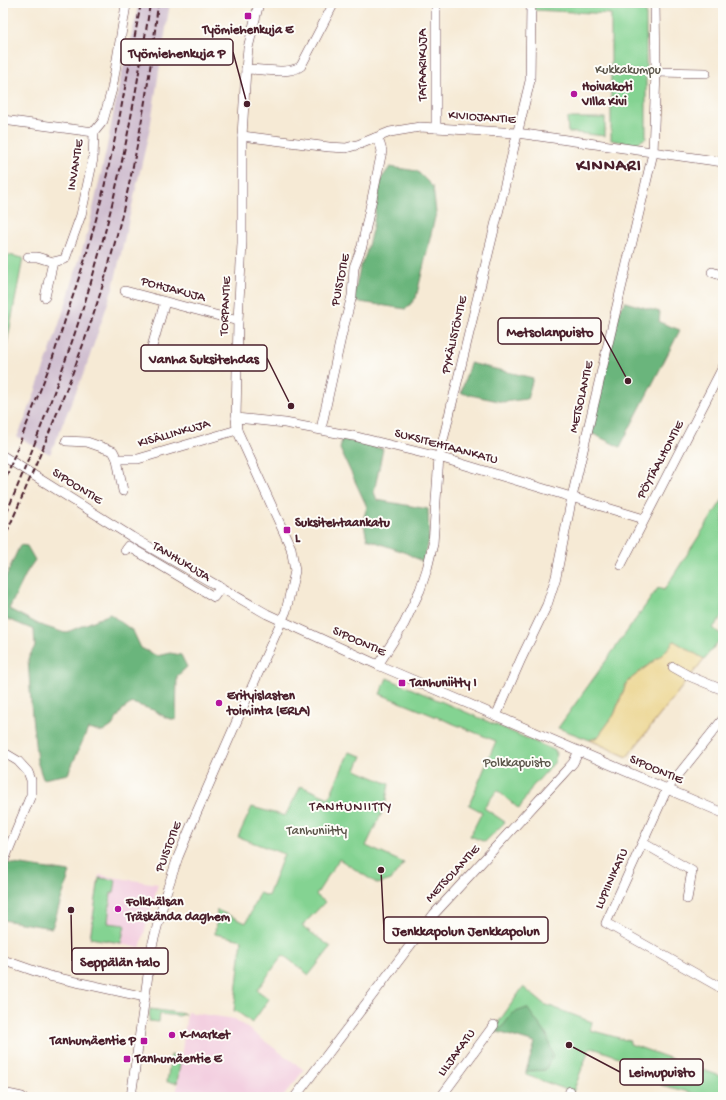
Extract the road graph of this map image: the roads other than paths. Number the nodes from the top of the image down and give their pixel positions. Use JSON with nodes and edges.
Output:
{"nodes":[{"id":1,"x":259,"y":3,"type":"edge"},
{"id":2,"x":334,"y":3,"type":"edge"},
{"id":3,"x":436,"y":3,"type":"edge"},
{"id":4,"x":531,"y":3,"type":"edge"},
{"id":5,"x":655,"y":3,"type":"edge"},
{"id":6,"x":126,"y":4,"type":"dead end"},
{"id":7,"x":246,"y":69,"type":"junction"},
{"id":8,"x":656,"y":72,"type":"junction"},
{"id":9,"x":706,"y":73,"type":"dead end"},
{"id":10,"x":3,"y":120,"type":"edge"},
{"id":11,"x":436,"y":128,"type":"junction"},
{"id":12,"x":94,"y":132,"type":"junction"},
{"id":13,"x":517,"y":133,"type":"junction"},
{"id":14,"x":242,"y":136,"type":"junction"},
{"id":15,"x":375,"y":138,"type":"junction"},
{"id":16,"x":653,"y":153,"type":"junction"},
{"id":17,"x":723,"y":162,"type":"edge"},
{"id":18,"x":28,"y":257,"type":"dead end"},
{"id":19,"x":53,"y":262,"type":"junction"},
{"id":20,"x":712,"y":272,"type":"dead end"},
{"id":21,"x":723,"y":276,"type":"edge"},
{"id":22,"x":125,"y":291,"type":"dead end"},
{"id":23,"x":45,"y":297,"type":"dead end"},
{"id":24,"x":165,"y":302,"type":"junction"},
{"id":25,"x":238,"y":321,"type":"junction"},
{"id":26,"x":151,"y":350,"type":"dead end"},
{"id":27,"x":723,"y":367,"type":"edge"},
{"id":28,"x":236,"y":418,"type":"junction"},
{"id":29,"x":321,"y":429,"type":"junction"},
{"id":30,"x":237,"y":430,"type":"junction"},
{"id":31,"x":66,"y":441,"type":"dead end"},
{"id":32,"x":3,"y":456,"type":"edge"},
{"id":33,"x":439,"y":457,"type":"junction"},
{"id":34,"x":117,"y":459,"type":"junction"},
{"id":35,"x":123,"y":491,"type":"dead end"},
{"id":36,"x":572,"y":497,"type":"junction"},
{"id":37,"x":644,"y":519,"type":"junction"},
{"id":38,"x":125,"y":550,"type":"dead end"},
{"id":39,"x":621,"y":565,"type":"dead end"},
{"id":40,"x":220,"y":587,"type":"junction"},
{"id":41,"x":282,"y":621,"type":"junction"},
{"id":42,"x":378,"y":665,"type":"junction"},
{"id":43,"x":672,"y":667,"type":"dead end"},
{"id":44,"x":723,"y":690,"type":"edge"},
{"id":45,"x":496,"y":716,"type":"junction"},
{"id":46,"x":723,"y":719,"type":"edge"},
{"id":47,"x":579,"y":751,"type":"junction"},
{"id":48,"x":3,"y":752,"type":"edge"},
{"id":49,"x":667,"y":789,"type":"junction"},
{"id":50,"x":723,"y":813,"type":"edge"},
{"id":51,"x":643,"y":843,"type":"junction"},
{"id":52,"x":3,"y":862,"type":"edge"},
{"id":53,"x":687,"y":899,"type":"dead end"},
{"id":54,"x":3,"y":960,"type":"edge"},
{"id":55,"x":723,"y":989,"type":"edge"},
{"id":56,"x":145,"y":997,"type":"junction"},
{"id":57,"x":494,"y":1025,"type":"dead end"},
{"id":58,"x":3,"y":1093,"type":"edge"},
{"id":59,"x":22,"y":1097,"type":"edge"},
{"id":60,"x":132,"y":1097,"type":"edge"},
{"id":61,"x":295,"y":1097,"type":"edge"},
{"id":62,"x":441,"y":1097,"type":"edge"}],
"edges":[{"from":1,"to":7,"type":"street","name":"TORPANTIE"},
{"from":2,"to":7,"type":"street"},
{"from":3,"to":11,"type":"street","name":"TATAARIKUJA"},
{"from":4,"to":13,"type":"street","name":"PYKÄLISTÖNTIE"},
{"from":5,"to":8,"type":"street","name":"METSOLANTIE"},
{"from":6,"to":12,"type":"street","name":"INVANTIE"},
{"from":7,"to":14,"type":"street","name":"TORPANTIE"},
{"from":8,"to":9,"type":"street"},
{"from":8,"to":16,"type":"street","name":"METSOLANTIE"},
{"from":10,"to":12,"type":"street"},
{"from":11,"to":13,"type":"street","name":"KIVIOJANTIE"},
{"from":11,"to":15,"type":"street","name":"KIVIOJANTIE"},
{"from":12,"to":19,"type":"street","name":"INVANTIE"},
{"from":13,"to":16,"type":"street","name":"KIVIOJANTIE"},
{"from":13,"to":33,"type":"street","name":"PYKÄLISTÖNTIE"},
{"from":14,"to":15,"type":"street","name":"KIVIOJANTIE"},
{"from":14,"to":25,"type":"street","name":"TORPANTIE"},
{"from":15,"to":29,"type":"street","name":"PUISTOTIE"},
{"from":16,"to":17,"type":"street","name":"KIVIOJANTIE"},
{"from":16,"to":36,"type":"street","name":"METSOLANTIE"},
{"from":18,"to":19,"type":"street"},
{"from":19,"to":23,"type":"street"},
{"from":20,"to":21,"type":"street"},
{"from":22,"to":24,"type":"street","name":"POHJAKUJA"},
{"from":24,"to":25,"type":"street","name":"POHJAKUJA"},
{"from":24,"to":26,"type":"street"},
{"from":25,"to":28,"type":"street","name":"TORPANTIE"},
{"from":27,"to":37,"type":"street","name":"PÖYTÄALHONTIE"},
{"from":28,"to":29,"type":"street","name":"SUKSITEHTAANKATU"},
{"from":28,"to":30,"type":"street","name":"TORPANTIE"},
{"from":29,"to":33,"type":"street","name":"SUKSITEHTAANKATU"},
{"from":30,"to":34,"type":"street","name":"KISÄLLINKUJA"},
{"from":30,"to":41,"type":"street","name":"TORPANTIE"},
{"from":31,"to":34,"type":"street"},
{"from":32,"to":40,"type":"street","name":"SIPOONTIE"},
{"from":33,"to":36,"type":"street","name":"SUKSITEHTAANKATU"},
{"from":33,"to":42,"type":"street","name":"PYKÄLISTÖNTIE"},
{"from":34,"to":35,"type":"street"},
{"from":36,"to":37,"type":"street","name":"SUKSITEHTAANKATU"},
{"from":36,"to":45,"type":"street","name":"METSOLANTIE"},
{"from":37,"to":39,"type":"street","name":"PÖYTÄALHONTIE"},
{"from":38,"to":40,"type":"street","name":"TANHUKUJA"},
{"from":40,"to":41,"type":"street","name":"SIPOONTIE"},
{"from":41,"to":42,"type":"street","name":"SIPOONTIE"},
{"from":41,"to":56,"type":"street","name":"PUISTOTIE"},
{"from":42,"to":45,"type":"street","name":"SIPOONTIE"},
{"from":43,"to":44,"type":"street"},
{"from":45,"to":47,"type":"street","name":"SIPOONTIE"},
{"from":46,"to":49,"type":"street","name":"LUPIINIKATU"},
{"from":47,"to":49,"type":"street","name":"SIPOONTIE"},
{"from":47,"to":61,"type":"street","name":"METSOLANTIE"},
{"from":48,"to":52,"type":"street"},
{"from":49,"to":50,"type":"street","name":"SIPOONTIE"},
{"from":49,"to":51,"type":"street","name":"LUPIINIKATU"},
{"from":51,"to":53,"type":"street"},
{"from":51,"to":55,"type":"street","name":"LUPIINIKATU"},
{"from":54,"to":56,"type":"street"},
{"from":56,"to":60,"type":"street","name":"PUISTOTIE"},
{"from":57,"to":62,"type":"street","name":"LILJAKATU"},
{"from":58,"to":59,"type":"street"}]}
